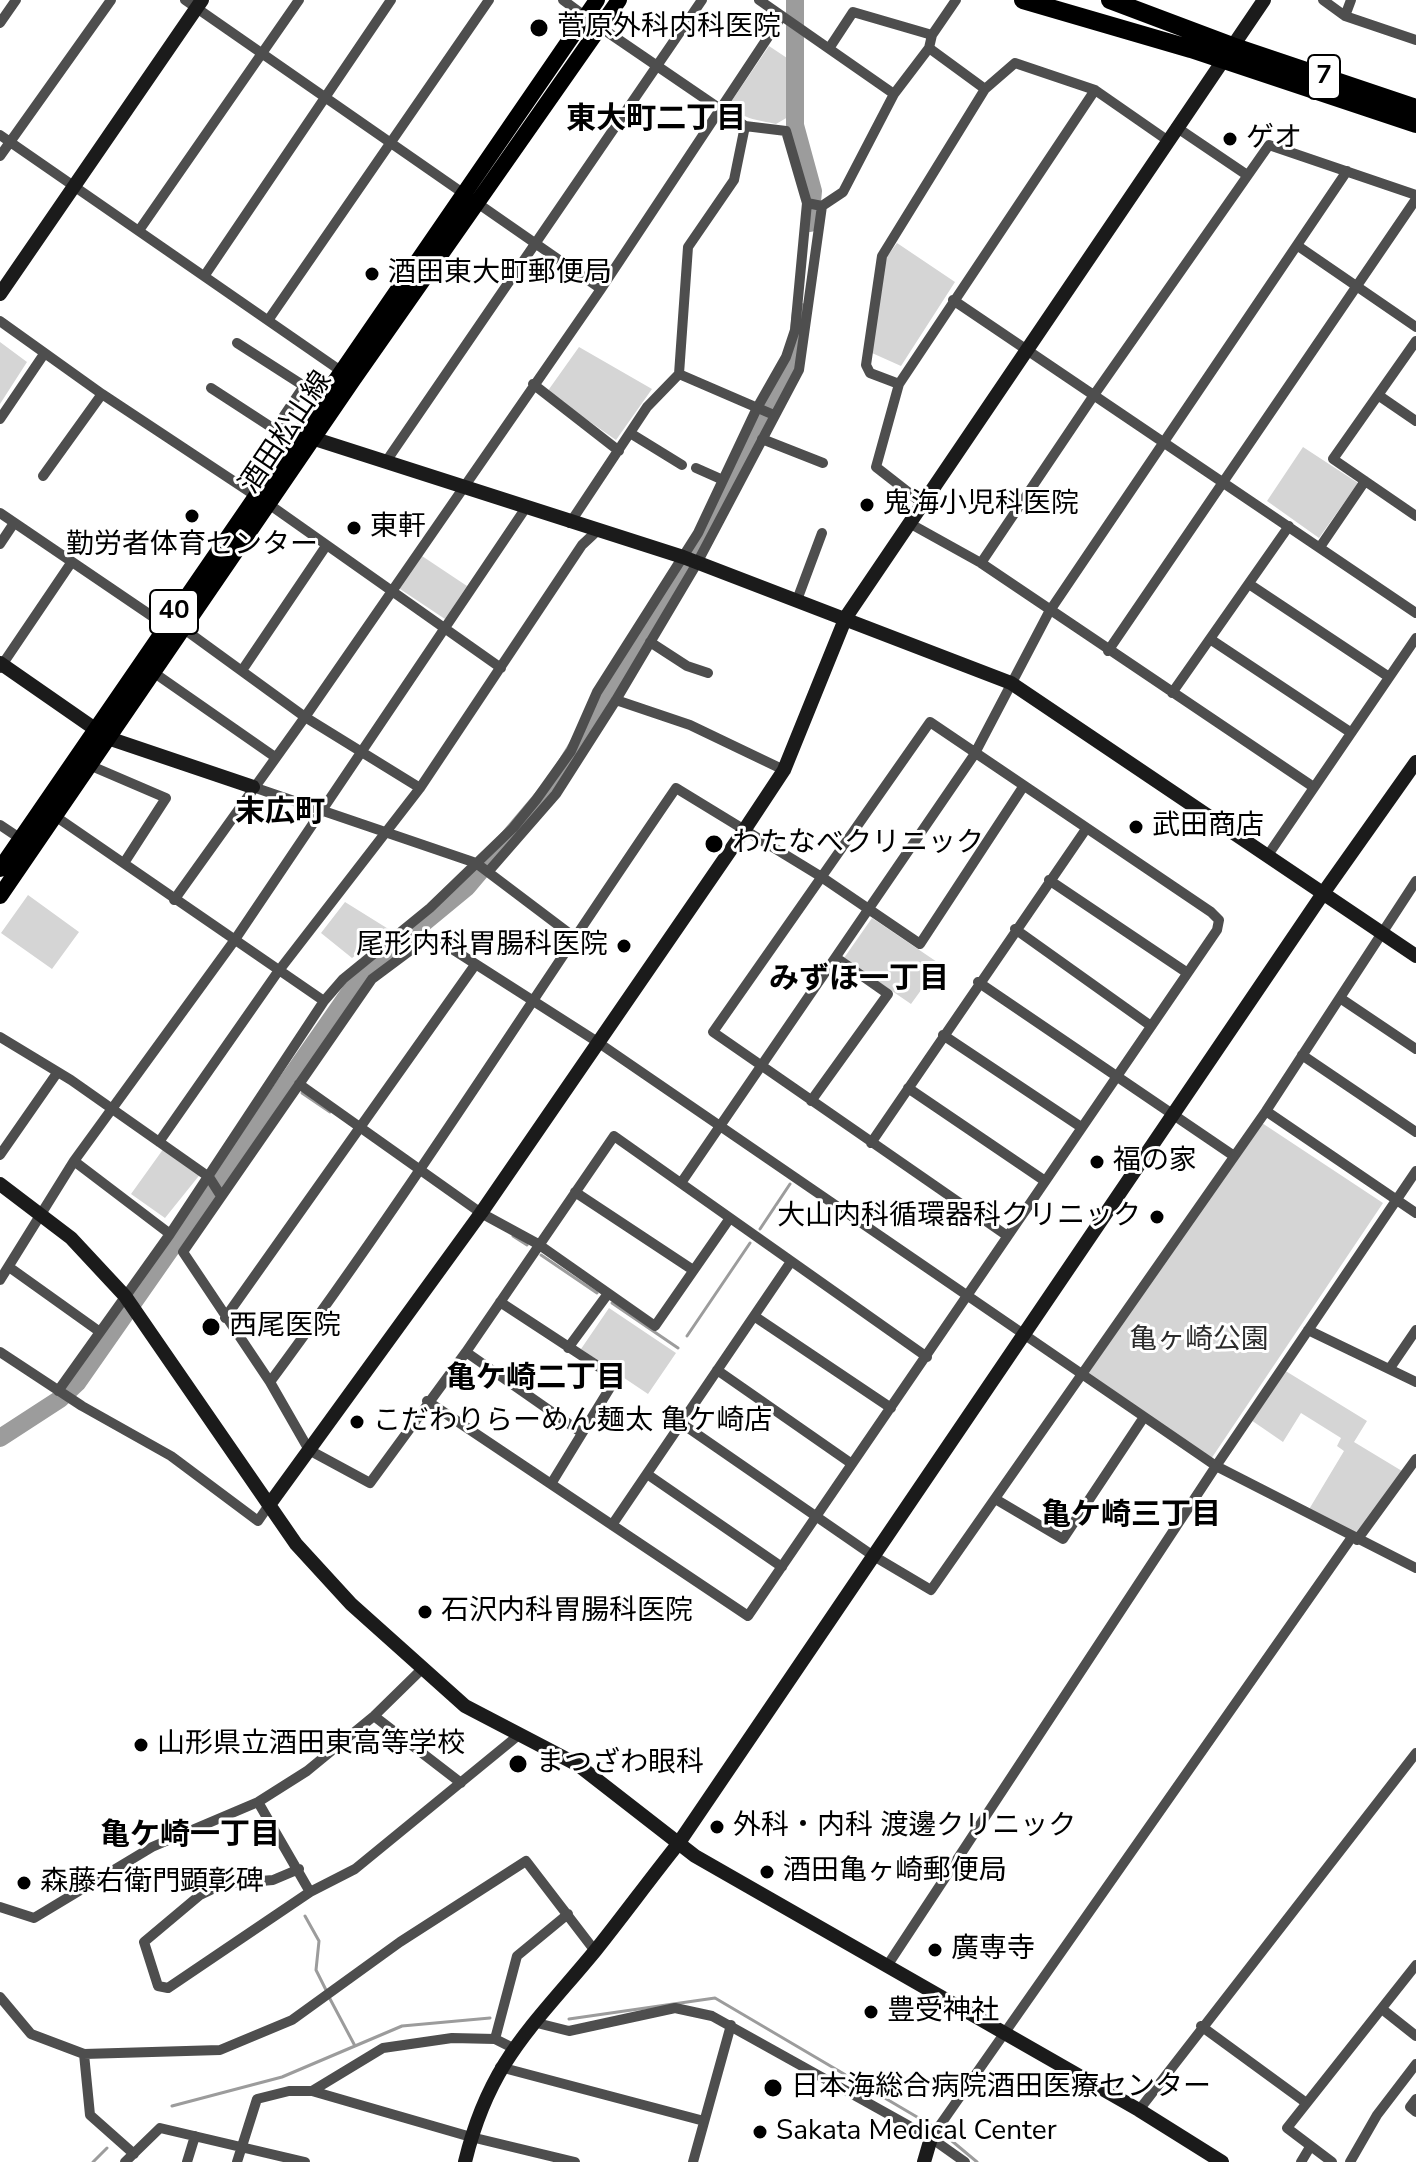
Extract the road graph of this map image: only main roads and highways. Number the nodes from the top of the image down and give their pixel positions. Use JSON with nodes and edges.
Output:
{"nodes":[{"id":1,"x":597,"y":0,"type":"edge"},
{"id":2,"x":619,"y":0,"type":"edge"},
{"id":3,"x":1023,"y":0,"type":"edge"},
{"id":4,"x":1110,"y":0,"type":"edge"},
{"id":5,"x":1227,"y":53,"type":"junction"},
{"id":6,"x":1416,"y":108,"type":"edge"},
{"id":7,"x":1416,"y":124,"type":"edge"},
{"id":8,"x":471,"y":198,"type":"junction"},
{"id":9,"x":263,"y":501,"type":"junction"},
{"id":10,"x":101,"y":734,"type":"junction"},
{"id":11,"x":0,"y":869,"type":"edge"},
{"id":12,"x":0,"y":896,"type":"edge"}],
"edges":[{"from":1,"to":8,"type":"main road","name":"酒田松山線","number":"40"},
{"from":2,"to":8,"type":"main road","name":"酒田松山線","number":"40"},
{"from":3,"to":5,"type":"highway","number":"7"},
{"from":4,"to":5,"type":"highway","number":"7"},
{"from":5,"to":6,"type":"highway","number":"7"},
{"from":5,"to":7,"type":"highway","number":"7"},
{"from":8,"to":9,"type":"main road","name":"酒田松山線","number":"40"},
{"from":8,"to":9,"type":"main road","name":"酒田松山線","number":"40"},
{"from":9,"to":10,"type":"main road","name":"酒田松山線","number":"40"},
{"from":9,"to":10,"type":"main road","name":"酒田松山線","number":"40"},
{"from":10,"to":11,"type":"main road","name":"酒田松山線","number":"40"},
{"from":10,"to":12,"type":"main road","name":"酒田松山線","number":"40"}]}
